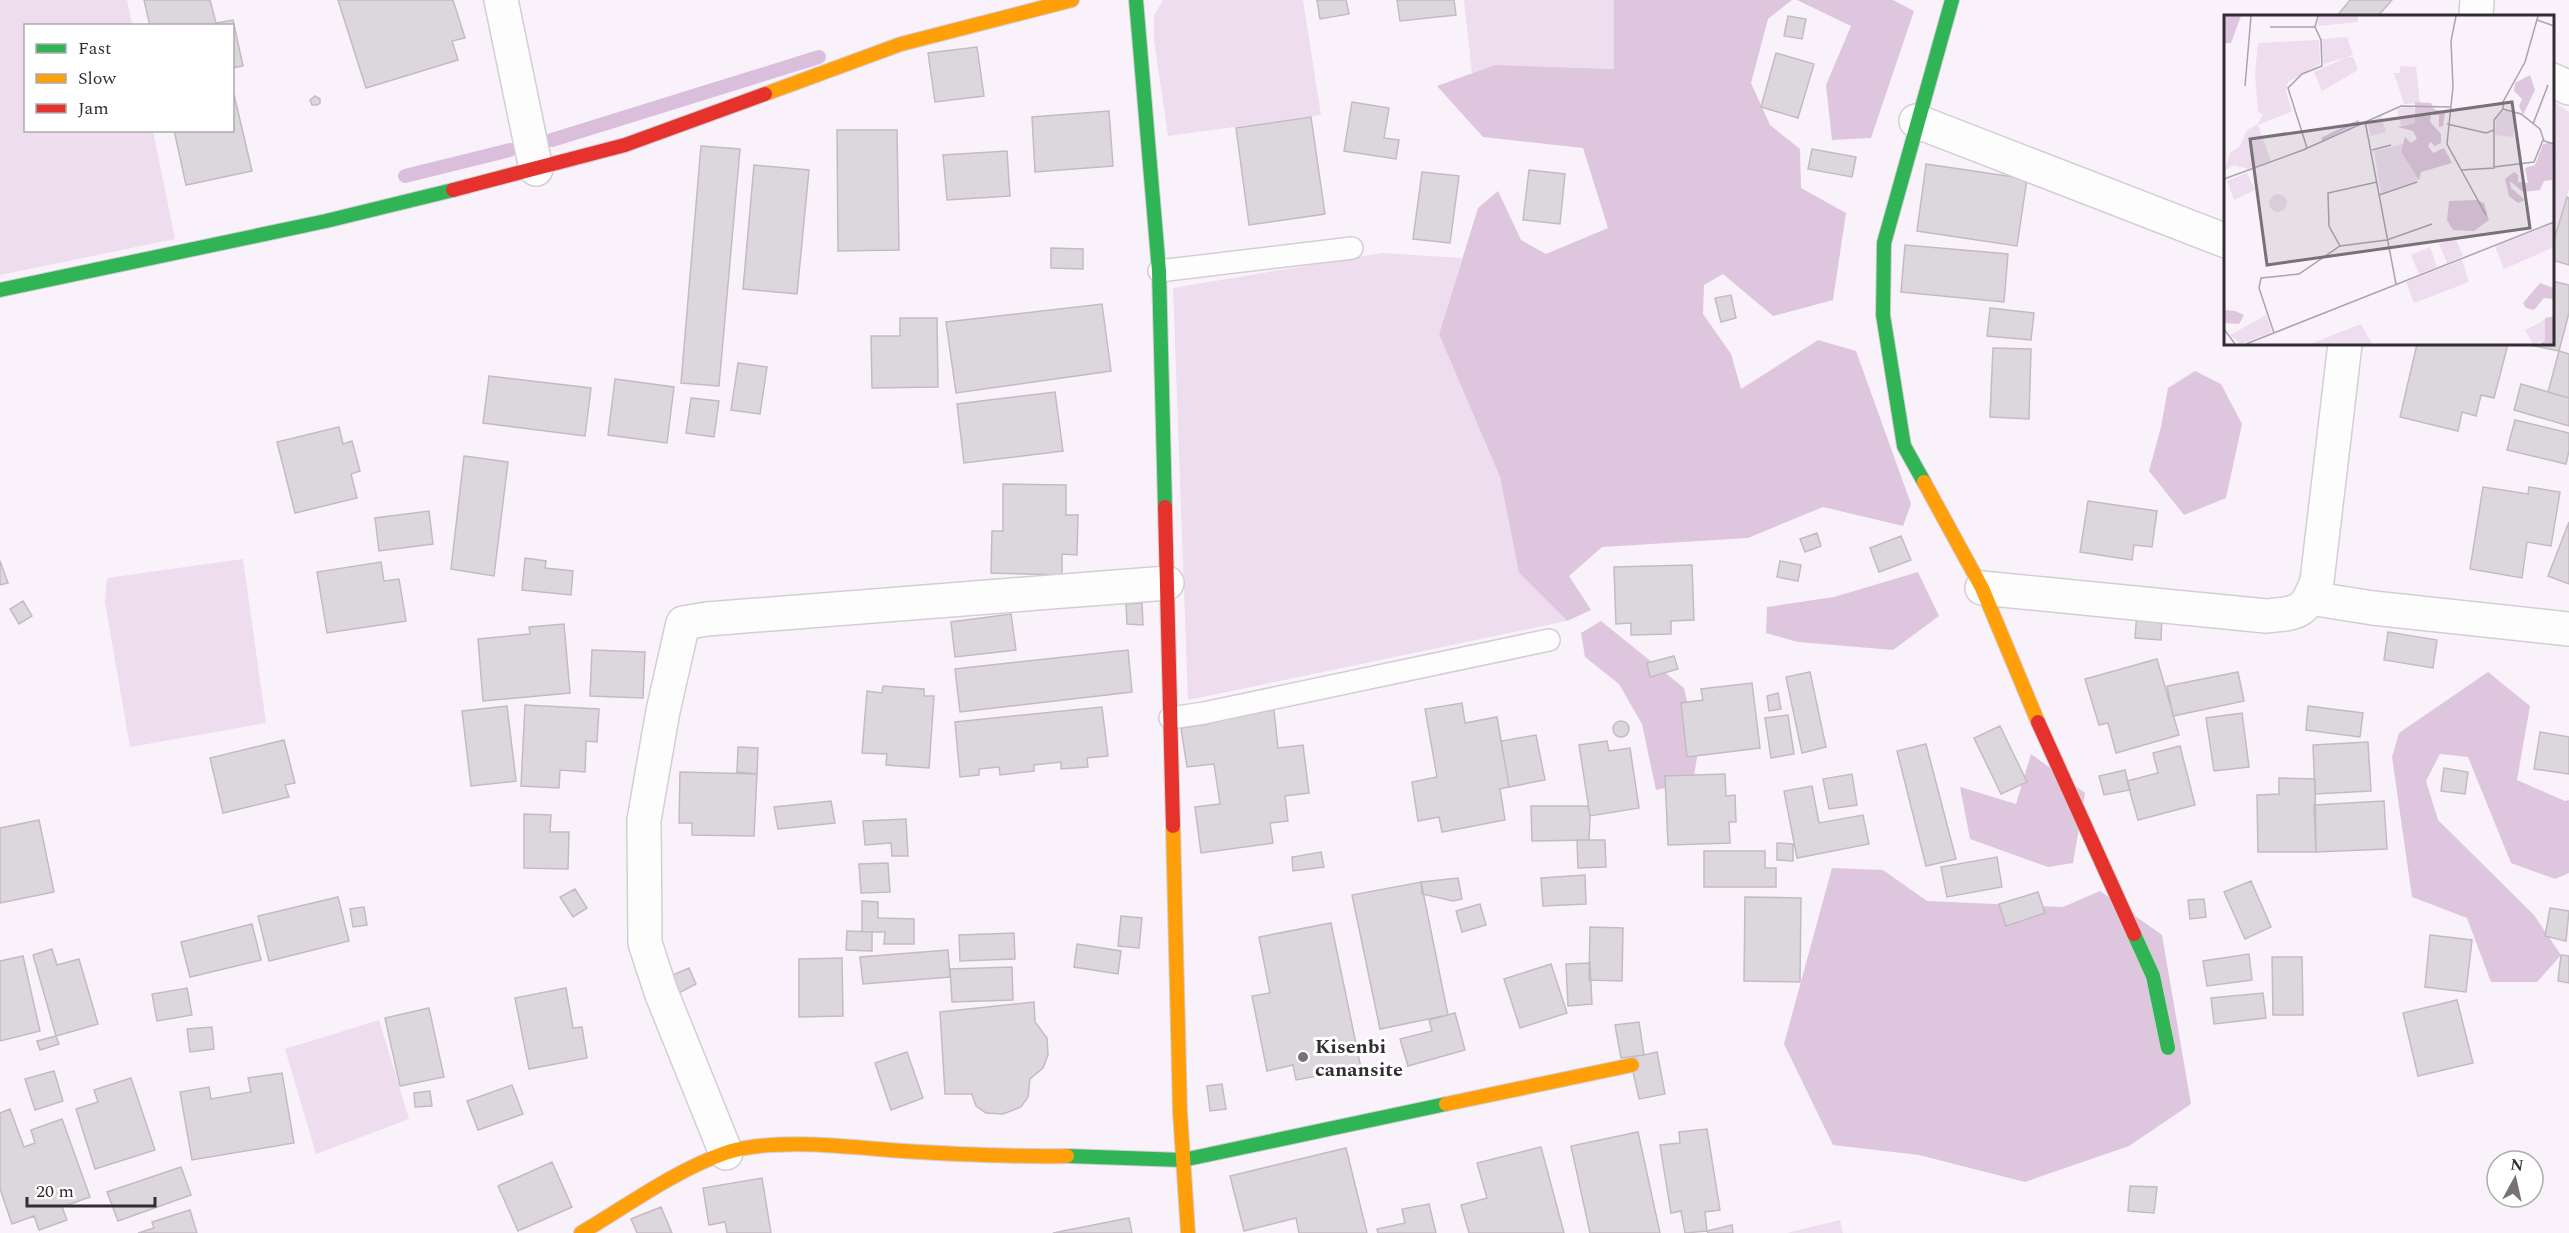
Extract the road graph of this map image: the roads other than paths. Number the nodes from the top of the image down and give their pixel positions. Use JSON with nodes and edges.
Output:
{"nodes":[{"id":1,"x":501,"y":0,"type":"edge"},
{"id":2,"x":1072,"y":0,"type":"edge"},
{"id":3,"x":1136,"y":0,"type":"edge"},
{"id":4,"x":1952,"y":0,"type":"edge"},
{"id":5,"x":2477,"y":0,"type":"edge"},
{"id":6,"x":2476,"y":15,"type":"edge"},
{"id":7,"x":2554,"y":80,"type":"edge"},
{"id":8,"x":2569,"y":88,"type":"edge"},
{"id":9,"x":1916,"y":121,"type":"junction"},
{"id":10,"x":536,"y":170,"type":"junction"},
{"id":11,"x":2224,"y":240,"type":"edge"},
{"id":12,"x":1352,"y":248,"type":"dead end"},
{"id":13,"x":1159,"y":271,"type":"junction"},
{"id":14,"x":0,"y":290,"type":"edge"},
{"id":15,"x":2345,"y":345,"type":"edge"},
{"id":16,"x":1167,"y":583,"type":"junction"},
{"id":17,"x":1982,"y":588,"type":"junction"},
{"id":18,"x":2310,"y":598,"type":"junction"},
{"id":19,"x":2569,"y":629,"type":"edge"},
{"id":20,"x":1550,"y":640,"type":"dead end"},
{"id":21,"x":1170,"y":718,"type":"junction"},
{"id":22,"x":2168,"y":1048,"type":"dead end"},
{"id":23,"x":1632,"y":1065,"type":"dead end"},
{"id":24,"x":726,"y":1153,"type":"junction"},
{"id":25,"x":1182,"y":1160,"type":"junction"},
{"id":26,"x":581,"y":1233,"type":"edge"},
{"id":27,"x":1188,"y":1233,"type":"edge"}],
"edges":[{"from":1,"to":10,"type":"street"},
{"from":2,"to":10,"type":"street"},
{"from":3,"to":13,"type":"street"},
{"from":4,"to":9,"type":"street"},
{"from":5,"to":6,"type":"street"},
{"from":7,"to":8,"type":"street"},
{"from":9,"to":11,"type":"street"},
{"from":9,"to":17,"type":"street"},
{"from":10,"to":14,"type":"street"},
{"from":12,"to":13,"type":"lane"},
{"from":13,"to":16,"type":"street"},
{"from":15,"to":18,"type":"street"},
{"from":16,"to":21,"type":"street"},
{"from":16,"to":24,"type":"street"},
{"from":17,"to":18,"type":"street"},
{"from":17,"to":22,"type":"street"},
{"from":18,"to":19,"type":"street"},
{"from":20,"to":21,"type":"lane"},
{"from":21,"to":25,"type":"street"},
{"from":23,"to":25,"type":"street"},
{"from":24,"to":25,"type":"street"},
{"from":24,"to":26,"type":"street"},
{"from":25,"to":27,"type":"street"}]}
